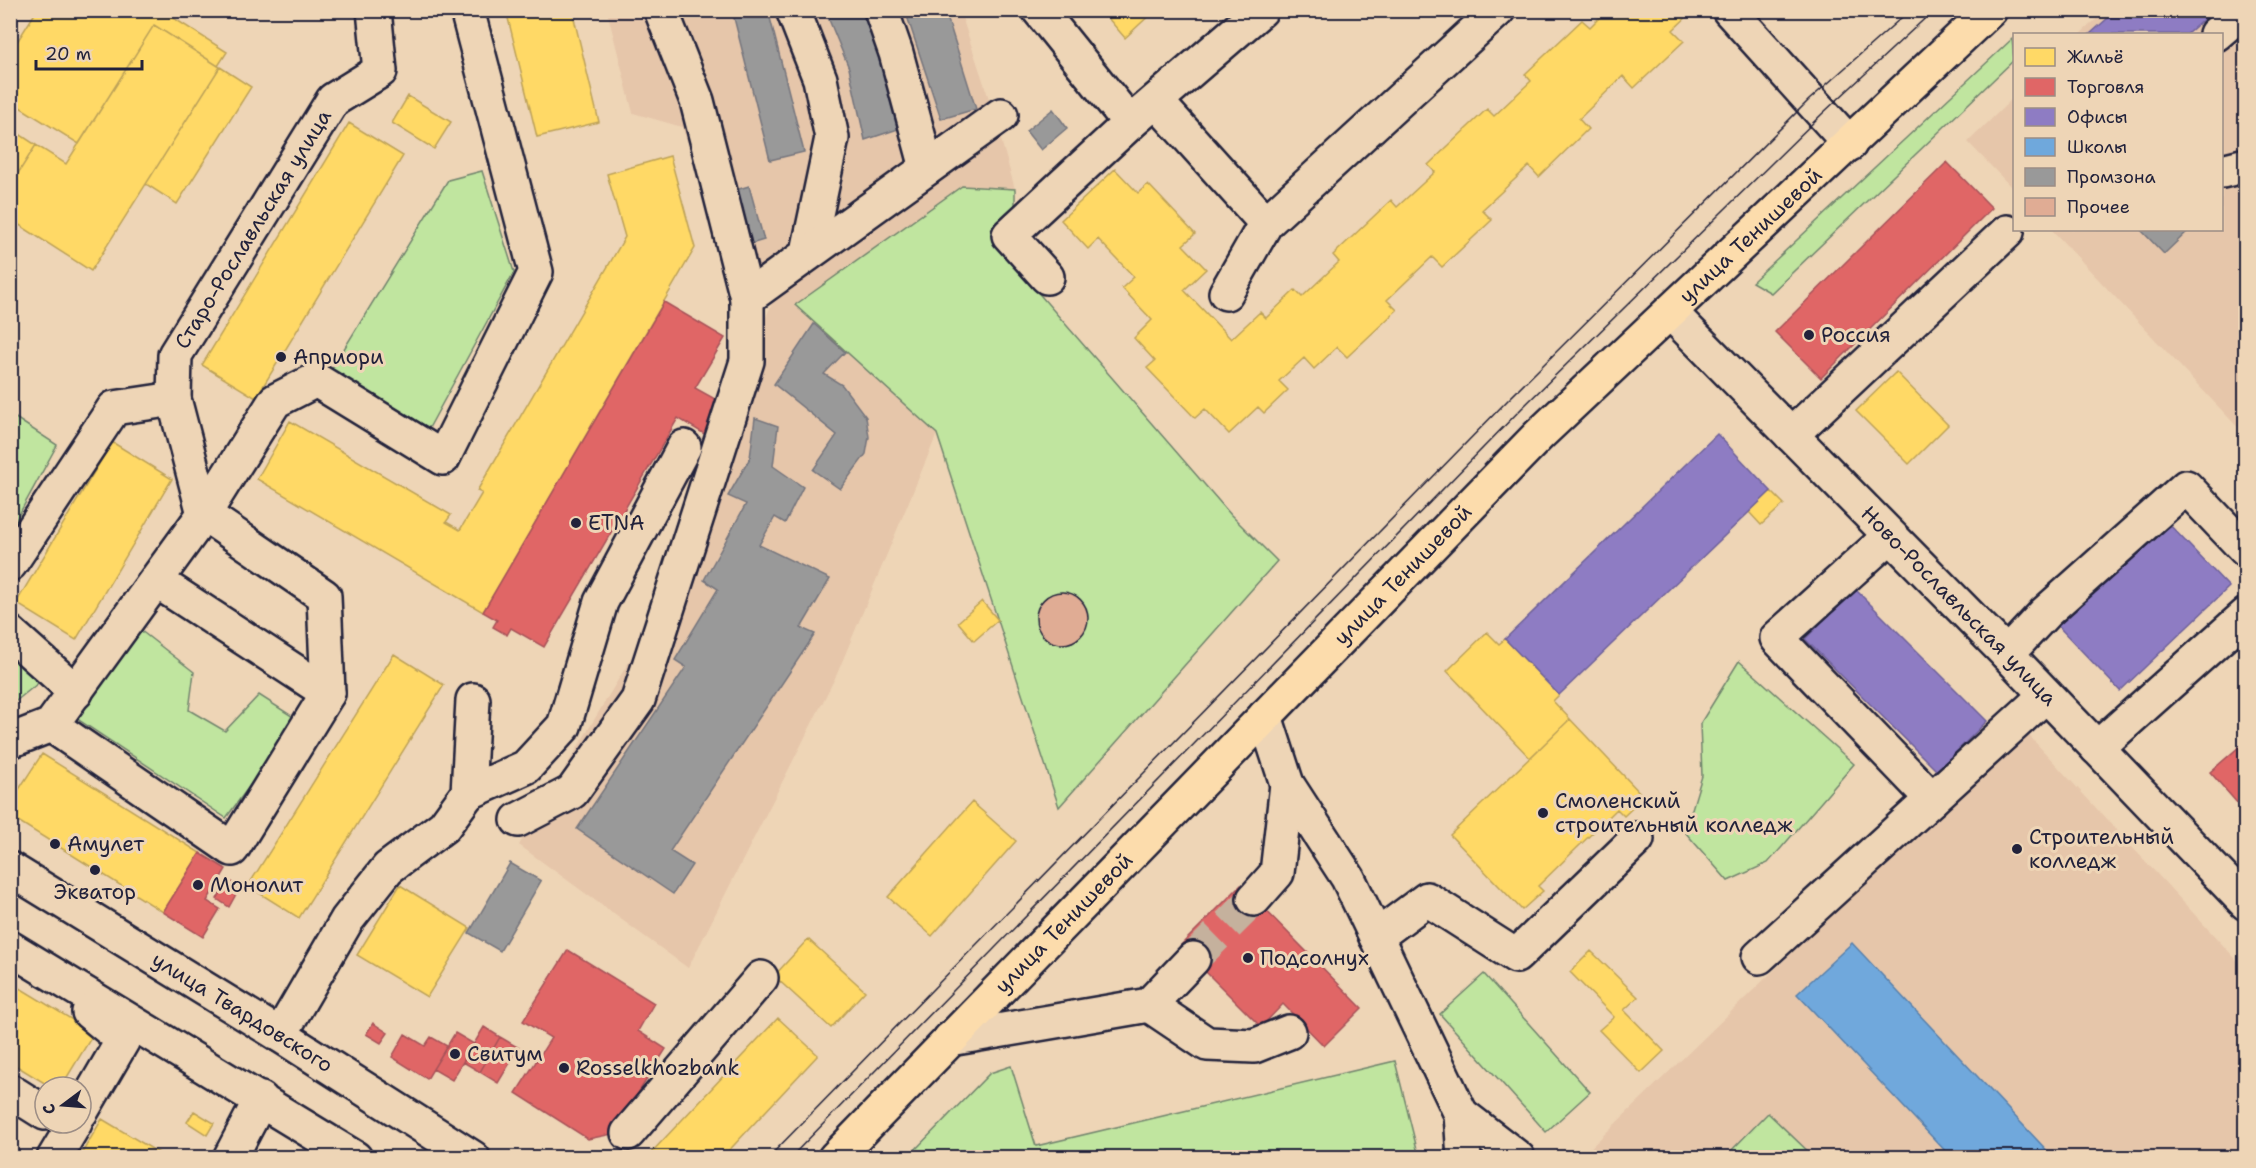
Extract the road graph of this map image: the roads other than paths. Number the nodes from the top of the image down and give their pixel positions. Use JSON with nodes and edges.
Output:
{"nodes":[{"id":1,"x":374,"y":10,"type":"edge"},
{"id":2,"x":467,"y":10,"type":"edge"},
{"id":3,"x":661,"y":10,"type":"edge"},
{"id":4,"x":793,"y":10,"type":"edge"},
{"id":5,"x":881,"y":10,"type":"edge"},
{"id":6,"x":1039,"y":10,"type":"edge"},
{"id":7,"x":1261,"y":10,"type":"edge"},
{"id":8,"x":1498,"y":10,"type":"edge"},
{"id":9,"x":1729,"y":10,"type":"edge"},
{"id":10,"x":1990,"y":10,"type":"edge"},
{"id":11,"x":2244,"y":10,"type":"edge"},
{"id":12,"x":2217,"y":33,"type":"edge"},
{"id":13,"x":1156,"y":101,"type":"junction"},
{"id":14,"x":1002,"y":114,"type":"dead end"},
{"id":15,"x":1130,"y":123,"type":"junction"},
{"id":16,"x":1850,"y":144,"type":"junction"},
{"id":17,"x":2246,"y":165,"type":"edge"},
{"id":18,"x":927,"y":168,"type":"junction"},
{"id":19,"x":2223,"y":171,"type":"edge"},
{"id":20,"x":1266,"y":223,"type":"junction"},
{"id":21,"x":2007,"y":232,"type":"dead end"},
{"id":22,"x":808,"y":252,"type":"junction"},
{"id":23,"x":1047,"y":277,"type":"dead end"},
{"id":24,"x":1226,"y":293,"type":"dead end"},
{"id":25,"x":747,"y":298,"type":"junction"},
{"id":26,"x":1670,"y":312,"type":"junction"},
{"id":27,"x":174,"y":399,"type":"junction"},
{"id":28,"x":1791,"y":435,"type":"junction"},
{"id":29,"x":684,"y":447,"type":"dead end"},
{"id":30,"x":204,"y":514,"type":"junction"},
{"id":31,"x":1890,"y":536,"type":"junction"},
{"id":32,"x":2246,"y":550,"type":"edge"},
{"id":33,"x":10,"y":564,"type":"edge"},
{"id":34,"x":158,"y":582,"type":"junction"},
{"id":35,"x":2246,"y":615,"type":"edge"},
{"id":36,"x":10,"y":633,"type":"edge"},
{"id":37,"x":2007,"y":654,"type":"junction"},
{"id":38,"x":76,"y":692,"type":"junction"},
{"id":39,"x":328,"y":693,"type":"junction"},
{"id":40,"x":2046,"y":695,"type":"junction"},
{"id":41,"x":472,"y":700,"type":"dead end"},
{"id":42,"x":1265,"y":716,"type":"junction"},
{"id":43,"x":51,"y":725,"type":"junction"},
{"id":44,"x":10,"y":741,"type":"edge"},
{"id":45,"x":2097,"y":748,"type":"junction"},
{"id":46,"x":1287,"y":784,"type":"junction"},
{"id":47,"x":468,"y":793,"type":"junction"},
{"id":48,"x":1932,"y":799,"type":"junction"},
{"id":49,"x":518,"y":820,"type":"dead end"},
{"id":50,"x":1637,"y":839,"type":"dead end"},
{"id":51,"x":10,"y":869,"type":"edge"},
{"id":52,"x":1254,"y":899,"type":"tunnel mouth"},
{"id":53,"x":2246,"y":903,"type":"edge"},
{"id":54,"x":1376,"y":937,"type":"junction"},
{"id":55,"x":13,"y":950,"type":"edge"},
{"id":56,"x":1760,"y":957,"type":"dead end"},
{"id":57,"x":1193,"y":959,"type":"tunnel mouth"},
{"id":58,"x":761,"y":978,"type":"dead end"},
{"id":59,"x":1149,"y":1005,"type":"junction"},
{"id":60,"x":1289,"y":1032,"type":"dead end"},
{"id":61,"x":280,"y":1035,"type":"junction"},
{"id":62,"x":950,"y":1039,"type":"junction"},
{"id":63,"x":93,"y":1083,"type":"edge"},
{"id":64,"x":10,"y":1091,"type":"edge"},
{"id":65,"x":261,"y":1099,"type":"junction"},
{"id":66,"x":33,"y":1103,"type":"edge"},
{"id":67,"x":1461,"y":1114,"type":"junction"},
{"id":68,"x":628,"y":1133,"type":"dead end"},
{"id":69,"x":62,"y":1135,"type":"edge"},
{"id":70,"x":54,"y":1158,"type":"edge"},
{"id":71,"x":230,"y":1158,"type":"edge"},
{"id":72,"x":355,"y":1158,"type":"edge"},
{"id":73,"x":473,"y":1158,"type":"edge"},
{"id":74,"x":835,"y":1158,"type":"edge"},
{"id":75,"x":1464,"y":1158,"type":"edge"},
{"id":76,"x":1518,"y":1158,"type":"edge"}],
"edges":[{"from":1,"to":27,"type":"street","name":"Старо-Рославльская улица"},
{"from":2,"to":30,"type":"street"},
{"from":3,"to":25,"type":"street"},
{"from":4,"to":22,"type":"street"},
{"from":5,"to":18,"type":"street"},
{"from":6,"to":15,"type":"street"},
{"from":7,"to":13,"type":"street"},
{"from":8,"to":20,"type":"street"},
{"from":9,"to":16,"type":"street"},
{"from":10,"to":16,"type":"main road","name":"улица Тенишевой"},
{"from":11,"to":12,"type":"street"},
{"from":13,"to":15,"type":"street"},
{"from":13,"to":20,"type":"street"},
{"from":14,"to":18,"type":"street"},
{"from":15,"to":23,"type":"street"},
{"from":16,"to":26,"type":"main road","name":"улица Тенишевой"},
{"from":17,"to":19,"type":"street"},
{"from":18,"to":22,"type":"street"},
{"from":20,"to":24,"type":"street"},
{"from":21,"to":28,"type":"street"},
{"from":22,"to":25,"type":"street"},
{"from":25,"to":49,"type":"street"},
{"from":26,"to":28,"type":"street","name":"Ново-Рославльская улица"},
{"from":26,"to":42,"type":"main road","name":"улица Тенишевой"},
{"from":27,"to":30,"type":"street","name":"Старо-Рославльская улица"},
{"from":27,"to":33,"type":"street"},
{"from":28,"to":31,"type":"street","name":"Ново-Рославльская улица"},
{"from":29,"to":47,"type":"street"},
{"from":30,"to":34,"type":"street"},
{"from":30,"to":39,"type":"street"},
{"from":31,"to":37,"type":"street","name":"Ново-Рославльская улица"},
{"from":31,"to":48,"type":"street"},
{"from":32,"to":37,"type":"street"},
{"from":34,"to":38,"type":"street"},
{"from":34,"to":39,"type":"street"},
{"from":35,"to":45,"type":"street"},
{"from":36,"to":38,"type":"street"},
{"from":37,"to":40,"type":"street","name":"Ново-Рославльская улица"},
{"from":38,"to":43,"type":"street"},
{"from":39,"to":43,"type":"street"},
{"from":40,"to":45,"type":"street","name":"Ново-Рославльская улица"},
{"from":40,"to":48,"type":"street"},
{"from":41,"to":47,"type":"street"},
{"from":42,"to":46,"type":"street"},
{"from":42,"to":62,"type":"main road","name":"улица Тенишевой"},
{"from":43,"to":44,"type":"street"},
{"from":45,"to":53,"type":"street","name":"Ново-Рославльская улица"},
{"from":46,"to":52,"type":"street"},
{"from":46,"to":54,"type":"street"},
{"from":47,"to":61,"type":"street"},
{"from":48,"to":56,"type":"street"},
{"from":50,"to":54,"type":"street"},
{"from":51,"to":61,"type":"street","name":"улица Твардовского"},
{"from":54,"to":67,"type":"street"},
{"from":55,"to":63,"type":"street"},
{"from":55,"to":65,"type":"street"},
{"from":57,"to":59,"type":"street"},
{"from":58,"to":68,"type":"street"},
{"from":59,"to":60,"type":"street"},
{"from":59,"to":62,"type":"street"},
{"from":61,"to":73,"type":"street","name":"улица Твардовского"},
{"from":62,"to":74,"type":"main road","name":"улица Тенишевой"},
{"from":64,"to":66,"type":"street"},
{"from":65,"to":71,"type":"street"},
{"from":65,"to":72,"type":"street"},
{"from":67,"to":75,"type":"street"},
{"from":67,"to":76,"type":"street"},
{"from":69,"to":70,"type":"street"}]}
